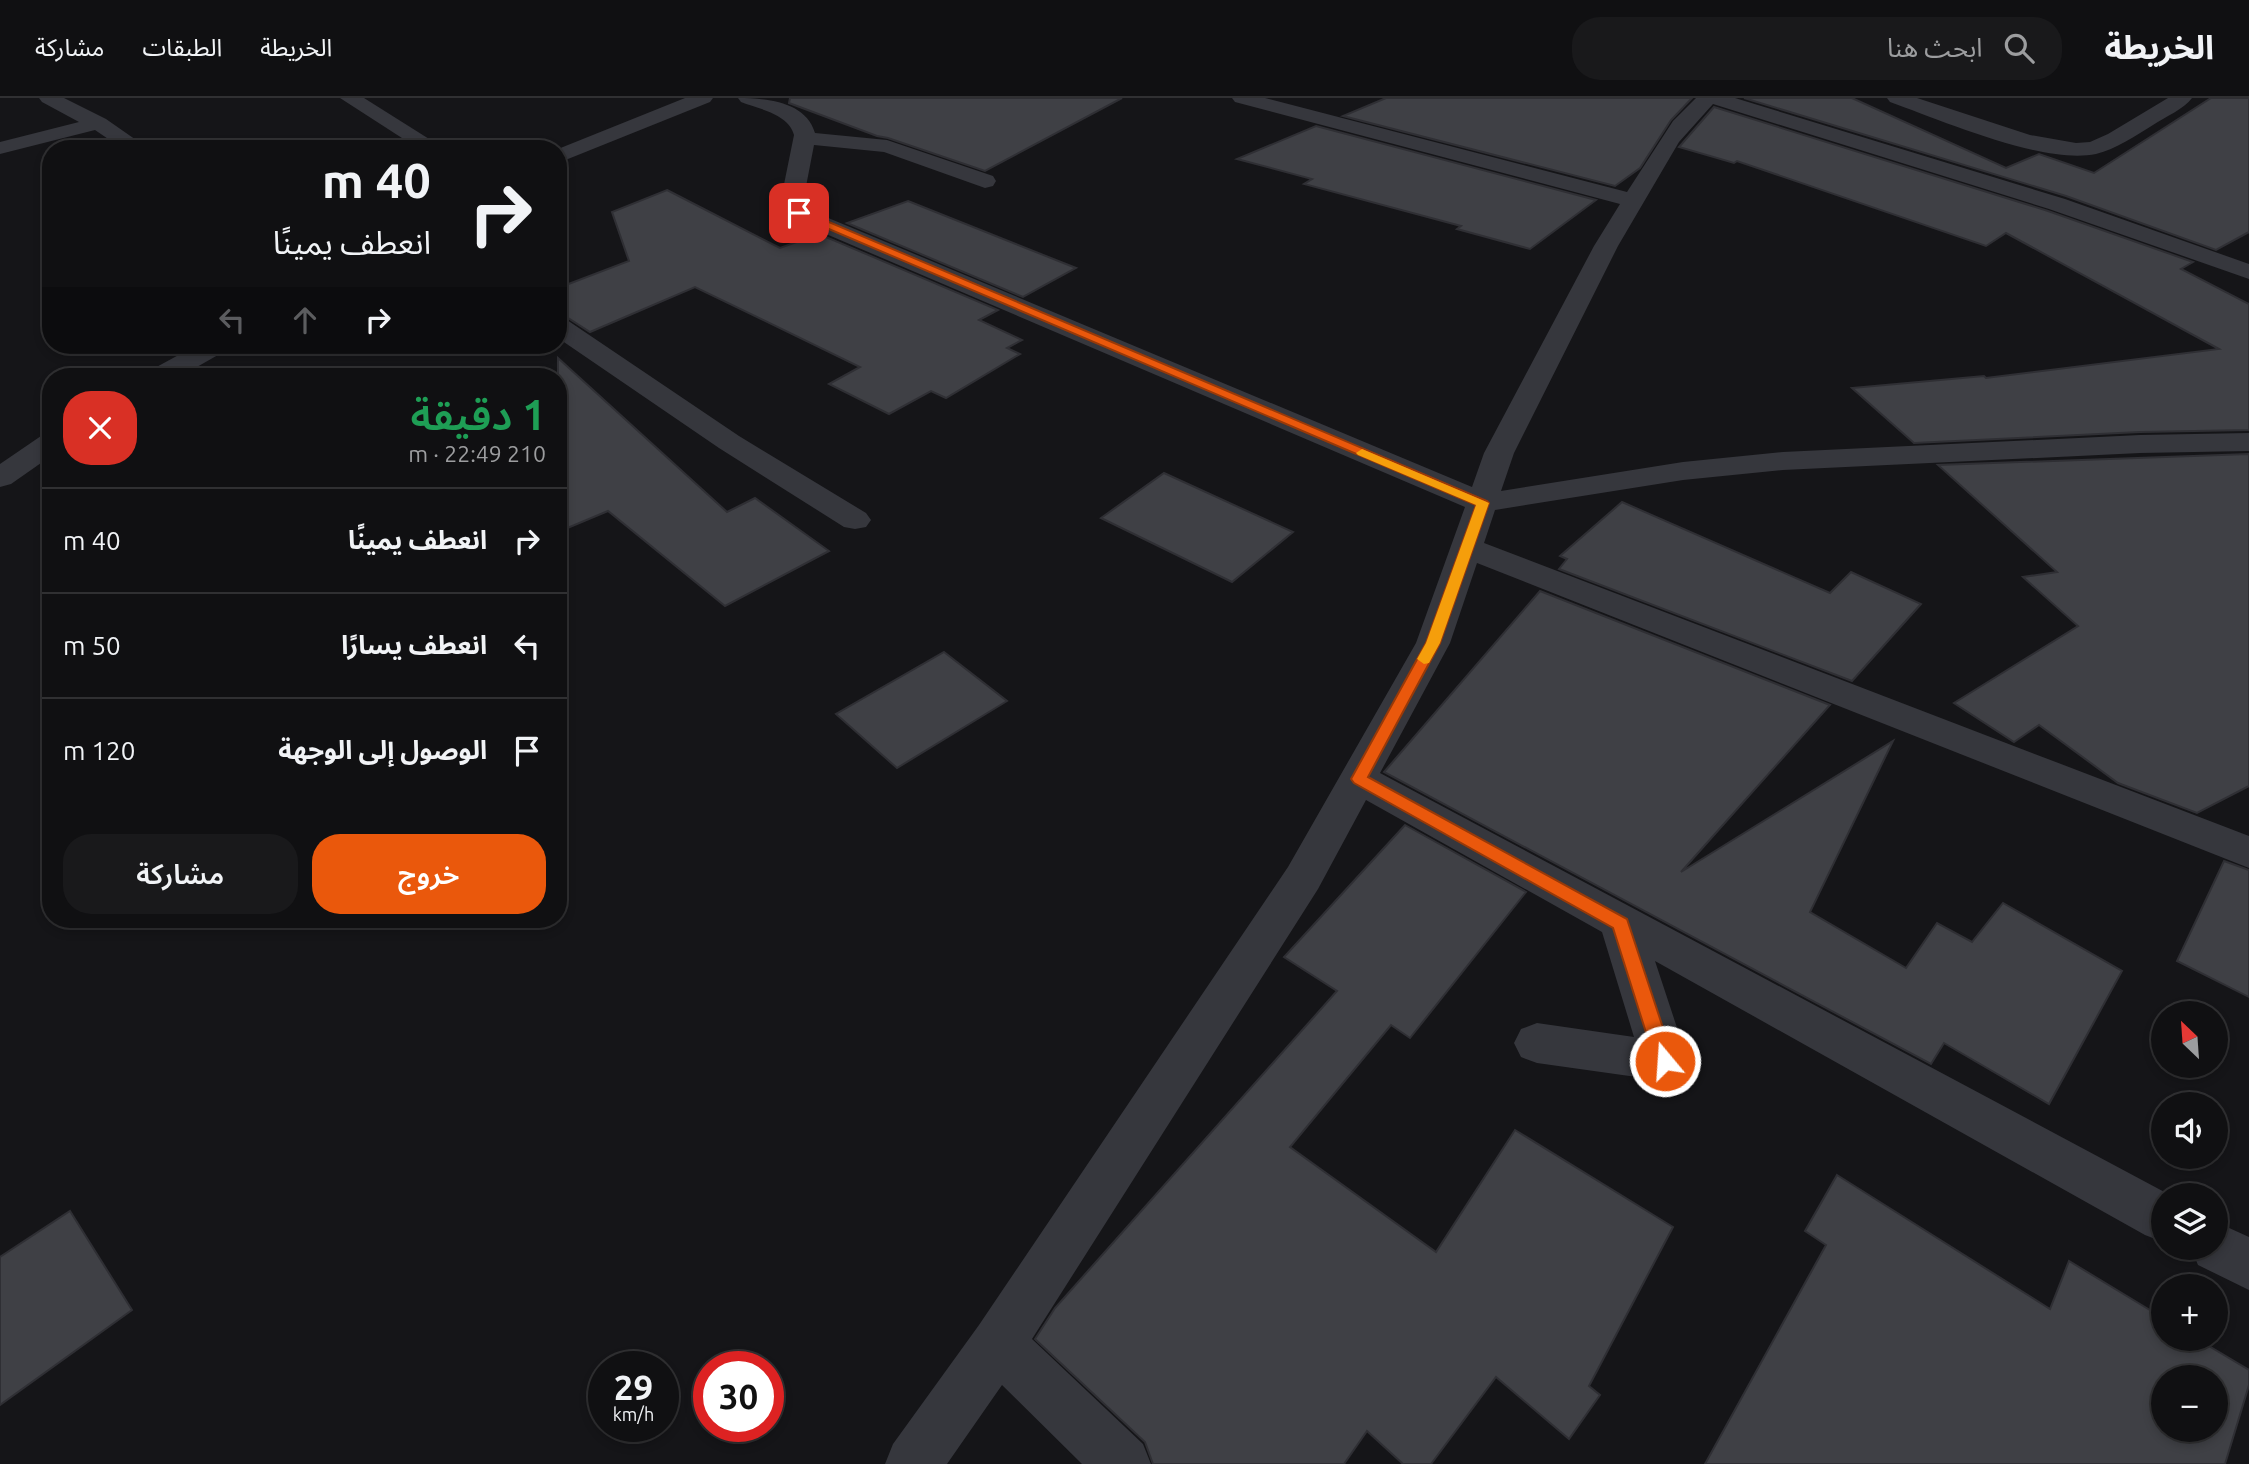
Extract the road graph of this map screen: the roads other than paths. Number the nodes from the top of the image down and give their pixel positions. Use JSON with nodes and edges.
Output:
{"nodes":[{"id":1,"x":49,"y":98,"type":"edge"},
{"id":2,"x":350,"y":98,"type":"edge"},
{"id":3,"x":703,"y":98,"type":"edge"},
{"id":4,"x":748,"y":98,"type":"edge"},
{"id":5,"x":1242,"y":98,"type":"edge"},
{"id":6,"x":1708,"y":98,"type":"edge"},
{"id":7,"x":1714,"y":98,"type":"edge"},
{"id":8,"x":1897,"y":98,"type":"edge"},
{"id":9,"x":2182,"y":98,"type":"edge"},
{"id":10,"x":99,"y":123,"type":"junction"},
{"id":11,"x":805,"y":138,"type":"junction"},
{"id":12,"x":124,"y":140,"type":"edge"},
{"id":13,"x":419,"y":140,"type":"edge"},
{"id":14,"x":0,"y":148,"type":"edge"},
{"id":15,"x":567,"y":153,"type":"edge"},
{"id":16,"x":985,"y":181,"type":"dead end"},
{"id":17,"x":1631,"y":200,"type":"junction"},
{"id":18,"x":2249,"y":256,"type":"edge"},
{"id":19,"x":2212,"y":258,"type":"junction"},
{"id":20,"x":2249,"y":272,"type":"edge"},
{"id":21,"x":567,"y":332,"type":"edge"},
{"id":22,"x":200,"y":354,"type":"edge"},
{"id":23,"x":175,"y":368,"type":"edge"},
{"id":24,"x":2249,"y":442,"type":"edge"},
{"id":25,"x":42,"y":448,"type":"edge"},
{"id":26,"x":0,"y":478,"type":"edge"},
{"id":27,"x":1483,"y":503,"type":"junction"},
{"id":28,"x":855,"y":520,"type":"dead end"},
{"id":29,"x":1467,"y":548,"type":"junction"},
{"id":30,"x":1359,"y":779,"type":"junction"},
{"id":31,"x":2249,"y":852,"type":"edge"},
{"id":32,"x":1621,"y":924,"type":"junction"},
{"id":33,"x":1537,"y":1043,"type":"dead end"},
{"id":34,"x":2151,"y":1211,"type":"edge"},
{"id":35,"x":2228,"y":1254,"type":"edge"},
{"id":36,"x":2249,"y":1265,"type":"edge"},
{"id":37,"x":998,"y":1344,"type":"junction"},
{"id":38,"x":913,"y":1464,"type":"edge"},
{"id":39,"x":1123,"y":1464,"type":"edge"}],
"edges":[{"from":1,"to":10,"type":"street"},
{"from":2,"to":13,"type":"street"},
{"from":3,"to":15,"type":"street"},
{"from":4,"to":11,"type":"street"},
{"from":5,"to":17,"type":"street"},
{"from":6,"to":17,"type":"street"},
{"from":7,"to":19,"type":"street"},
{"from":8,"to":9,"type":"street"},
{"from":10,"to":12,"type":"street"},
{"from":10,"to":14,"type":"street"},
{"from":11,"to":16,"type":"street"},
{"from":11,"to":27,"type":"street"},
{"from":17,"to":27,"type":"street"},
{"from":18,"to":19,"type":"street"},
{"from":19,"to":20,"type":"street"},
{"from":21,"to":28,"type":"street"},
{"from":22,"to":23,"type":"street"},
{"from":24,"to":27,"type":"street"},
{"from":25,"to":26,"type":"street"},
{"from":27,"to":29,"type":"street"},
{"from":29,"to":30,"type":"street"},
{"from":29,"to":31,"type":"street"},
{"from":30,"to":32,"type":"street"},
{"from":30,"to":37,"type":"street"},
{"from":32,"to":33,"type":"street"},
{"from":32,"to":34,"type":"street"},
{"from":35,"to":36,"type":"street"},
{"from":37,"to":38,"type":"street"},
{"from":37,"to":39,"type":"street"}]}
